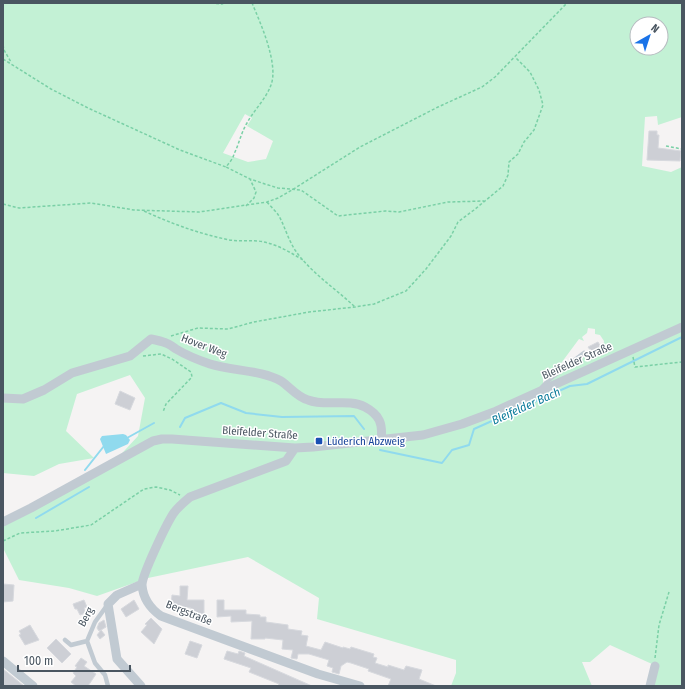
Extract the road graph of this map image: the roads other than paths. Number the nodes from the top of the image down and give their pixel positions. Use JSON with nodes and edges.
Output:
{"nodes":[{"id":1,"x":682,"y":328,"type":"edge"},
{"id":2,"x":584,"y":353,"type":"dead end"},
{"id":3,"x":537,"y":392,"type":"junction"},
{"id":4,"x":3,"y":398,"type":"edge"},
{"id":5,"x":381,"y":440,"type":"junction"},
{"id":6,"x":295,"y":448,"type":"junction"},
{"id":7,"x":3,"y":522,"type":"edge"},
{"id":8,"x":142,"y":584,"type":"junction"},
{"id":9,"x":108,"y":604,"type":"junction"},
{"id":10,"x":65,"y":640,"type":"dead end"},
{"id":11,"x":87,"y":642,"type":"junction"},
{"id":12,"x":3,"y":661,"type":"edge"},
{"id":13,"x":654,"y":666,"type":"road end"},
{"id":14,"x":33,"y":686,"type":"edge"},
{"id":15,"x":108,"y":686,"type":"edge"},
{"id":16,"x":141,"y":686,"type":"edge"},
{"id":17,"x":360,"y":686,"type":"edge"},
{"id":18,"x":650,"y":686,"type":"edge"}],
"edges":[{"from":1,"to":3,"type":"street","name":"Bleifelder Straße"},
{"from":2,"to":3,"type":"lane"},
{"from":3,"to":5,"type":"street","name":"Bleifelder Straße"},
{"from":4,"to":5,"type":"street","name":"Hover Weg"},
{"from":5,"to":6,"type":"street","name":"Bleifelder Straße"},
{"from":6,"to":7,"type":"street","name":"Bleifelder Straße"},
{"from":6,"to":8,"type":"street"},
{"from":8,"to":9,"type":"street","name":"Berg"},
{"from":8,"to":17,"type":"street","name":"Bergstraße"},
{"from":9,"to":11,"type":"lane","name":"Berg"},
{"from":9,"to":16,"type":"street","name":"Berg"},
{"from":10,"to":11,"type":"lane"},
{"from":11,"to":15,"type":"lane","name":"Berg"},
{"from":12,"to":14,"type":"street"},
{"from":13,"to":18,"type":"street"}]}
